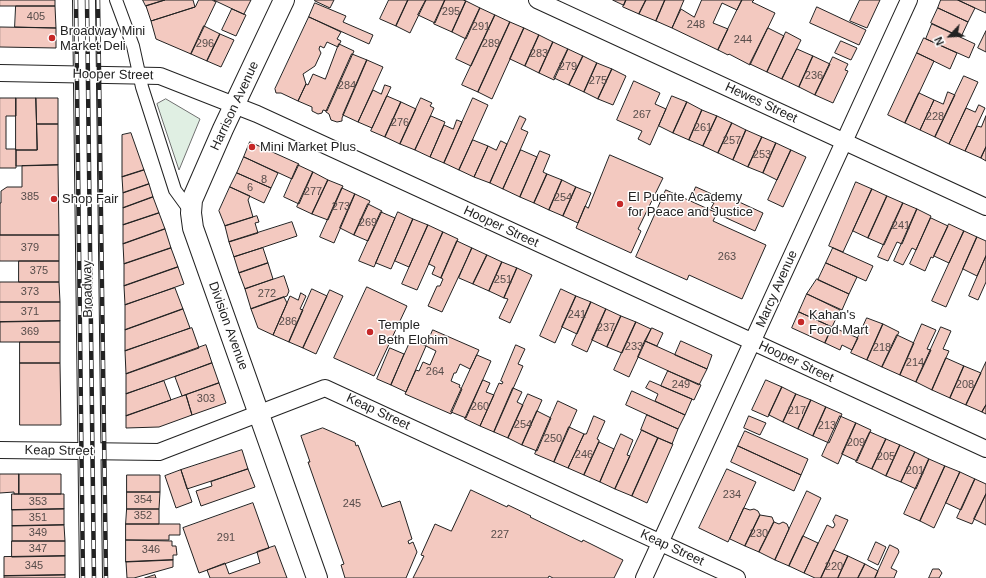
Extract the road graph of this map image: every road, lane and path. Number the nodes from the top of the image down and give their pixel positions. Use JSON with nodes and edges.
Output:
{"nodes":[{"id":1,"x":84,"y":0,"type":"edge"},
{"id":2,"x":116,"y":0,"type":"edge"},
{"id":3,"x":284,"y":0,"type":"edge"},
{"id":4,"x":536,"y":0,"type":"edge"},
{"id":5,"x":909,"y":0,"type":"edge"},
{"id":6,"x":0,"y":73,"type":"edge"},
{"id":7,"x":85,"y":74,"type":"junction"},
{"id":8,"x":140,"y":75,"type":"junction"},
{"id":9,"x":235,"y":105,"type":"junction"},
{"id":10,"x":844,"y":141,"type":"junction"},
{"id":11,"x":986,"y":206,"type":"edge"},
{"id":12,"x":191,"y":213,"type":"junction"},
{"id":13,"x":752,"y":342,"type":"junction"},
{"id":14,"x":258,"y":413,"type":"junction"},
{"id":15,"x":986,"y":449,"type":"edge"},
{"id":16,"x":0,"y":450,"type":"edge"},
{"id":17,"x":90,"y":451,"type":"junction"},
{"id":18,"x":660,"y":543,"type":"junction"},
{"id":19,"x":92,"y":578,"type":"edge"},
{"id":20,"x":317,"y":578,"type":"edge"},
{"id":21,"x":644,"y":578,"type":"edge"},
{"id":22,"x":737,"y":578,"type":"edge"}],
"edges":[{"from":1,"to":7,"type":"main road","name":"Broadway"},
{"from":2,"to":8,"type":"street"},
{"from":3,"to":9,"type":"street","name":"Harrison Avenue"},
{"from":4,"to":10,"type":"street","name":"Hewes Street"},
{"from":5,"to":10,"type":"street","name":"Marcy Avenue"},
{"from":6,"to":7,"type":"street","name":"Hooper Street"},
{"from":7,"to":8,"type":"street","name":"Hooper Street"},
{"from":7,"to":17,"type":"main road","name":"Broadway"},
{"from":8,"to":9,"type":"street","name":"Hooper Street"},
{"from":8,"to":12,"type":"street","name":"Division Avenue"},
{"from":9,"to":12,"type":"street","name":"Harrison Avenue"},
{"from":9,"to":13,"type":"street","name":"Hooper Street"},
{"from":10,"to":11,"type":"street","name":"Hewes Street"},
{"from":10,"to":13,"type":"street","name":"Marcy Avenue"},
{"from":12,"to":14,"type":"street","name":"Division Avenue"},
{"from":13,"to":15,"type":"street","name":"Hooper Street"},
{"from":13,"to":18,"type":"street","name":"Marcy Avenue"},
{"from":14,"to":17,"type":"street","name":"Keap Street"},
{"from":14,"to":18,"type":"street","name":"Keap Street"},
{"from":14,"to":20,"type":"street","name":"Division Avenue"},
{"from":16,"to":17,"type":"street","name":"Keap Street"},
{"from":17,"to":19,"type":"main road","name":"Broadway"},
{"from":18,"to":21,"type":"street","name":"Marcy Avenue"},
{"from":18,"to":22,"type":"street","name":"Keap Street"}]}
